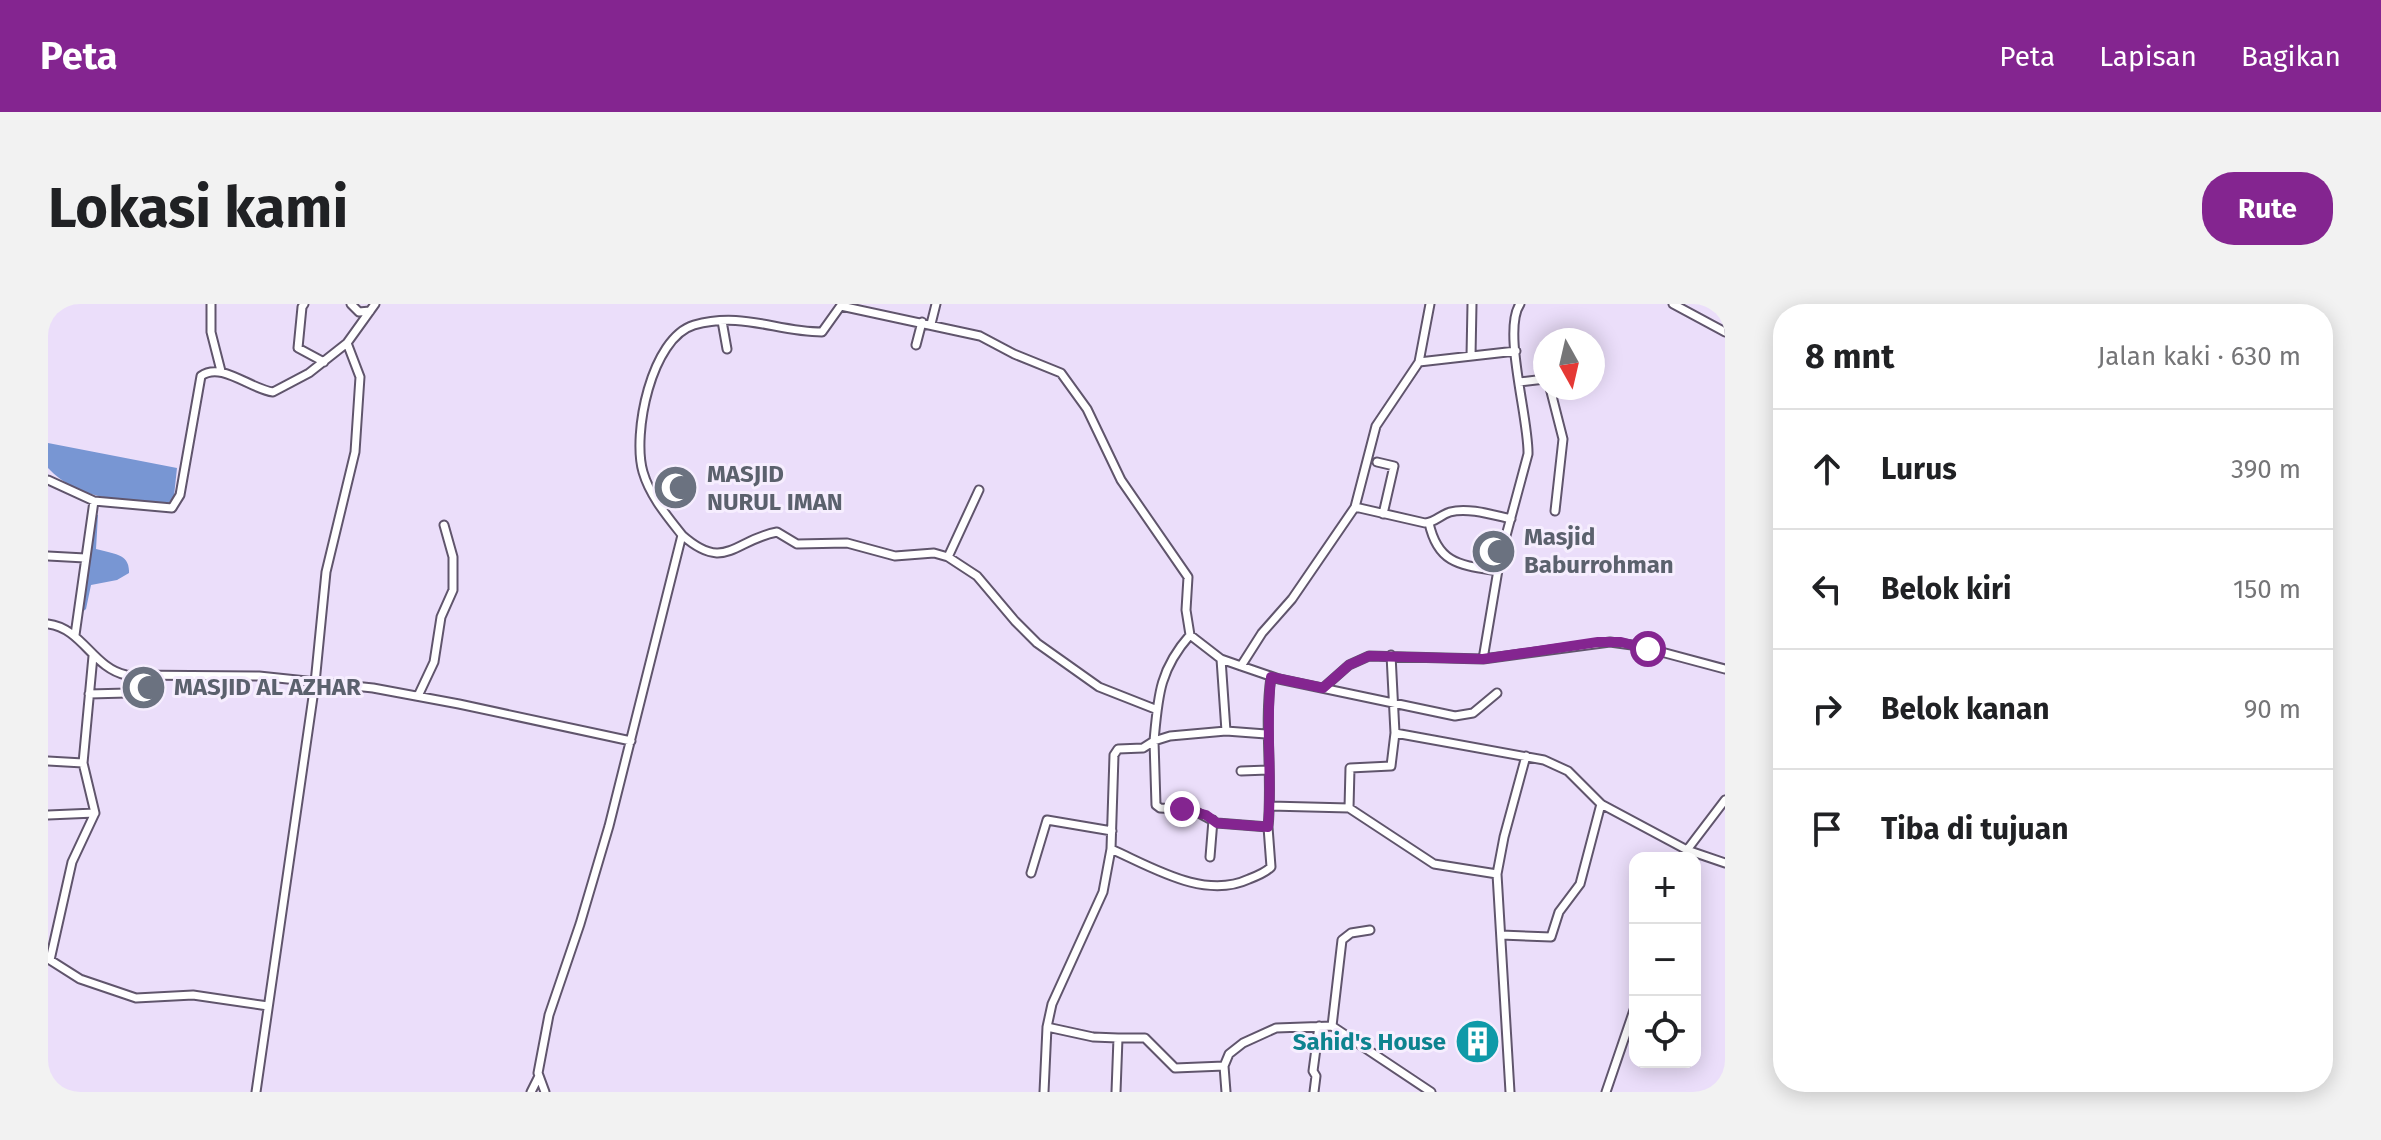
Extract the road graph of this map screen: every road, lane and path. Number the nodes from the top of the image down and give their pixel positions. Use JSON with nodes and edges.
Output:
{"nodes":[{"id":1,"x":211,"y":304,"type":"edge"},
{"id":2,"x":304,"y":304,"type":"edge"},
{"id":3,"x":351,"y":304,"type":"edge"},
{"id":4,"x":936,"y":304,"type":"edge"},
{"id":5,"x":1430,"y":304,"type":"edge"},
{"id":6,"x":1472,"y":304,"type":"edge"},
{"id":7,"x":1518,"y":304,"type":"edge"},
{"id":8,"x":1673,"y":304,"type":"edge"},
{"id":9,"x":842,"y":305,"type":"edge"},
{"id":10,"x":372,"y":307,"type":"edge"},
{"id":11,"x":722,"y":321,"type":"junction"},
{"id":12,"x":927,"y":323,"type":"junction"},
{"id":13,"x":1725,"y":332,"type":"edge"},
{"id":14,"x":347,"y":343,"type":"junction"},
{"id":15,"x":916,"y":345,"type":"dead end"},
{"id":16,"x":727,"y":349,"type":"dead end"},
{"id":17,"x":1516,"y":351,"type":"junction"},
{"id":18,"x":1471,"y":356,"type":"junction"},
{"id":19,"x":324,"y":362,"type":"junction"},
{"id":20,"x":1419,"y":362,"type":"junction"},
{"id":21,"x":221,"y":371,"type":"junction"},
{"id":22,"x":1533,"y":380,"type":"edge"},
{"id":23,"x":1519,"y":382,"type":"junction"},
{"id":24,"x":1553,"y":400,"type":"edge"},
{"id":25,"x":1377,"y":462,"type":"dead end"},
{"id":26,"x":48,"y":480,"type":"edge"},
{"id":27,"x":979,"y":490,"type":"dead end"},
{"id":28,"x":94,"y":501,"type":"junction"},
{"id":29,"x":1355,"y":507,"type":"junction"},
{"id":30,"x":1555,"y":511,"type":"dead end"},
{"id":31,"x":1383,"y":514,"type":"junction"},
{"id":32,"x":1511,"y":519,"type":"junction"},
{"id":33,"x":1429,"y":523,"type":"junction"},
{"id":34,"x":444,"y":525,"type":"dead end"},
{"id":35,"x":682,"y":535,"type":"junction"},
{"id":36,"x":48,"y":556,"type":"edge"},
{"id":37,"x":948,"y":557,"type":"junction"},
{"id":38,"x":85,"y":558,"type":"junction"},
{"id":39,"x":1498,"y":571,"type":"junction"},
{"id":40,"x":48,"y":624,"type":"edge"},
{"id":41,"x":75,"y":635,"type":"junction"},
{"id":42,"x":1190,"y":635,"type":"junction"},
{"id":43,"x":1391,"y":655,"type":"junction"},
{"id":44,"x":93,"y":656,"type":"junction"},
{"id":45,"x":1221,"y":659,"type":"junction"},
{"id":46,"x":1483,"y":659,"type":"junction"},
{"id":47,"x":1241,"y":666,"type":"junction"},
{"id":48,"x":1725,"y":669,"type":"edge"},
{"id":49,"x":1271,"y":677,"type":"junction"},
{"id":50,"x":315,"y":683,"type":"junction"},
{"id":51,"x":1323,"y":688,"type":"junction"},
{"id":52,"x":127,"y":693,"type":"dead end"},
{"id":53,"x":1497,"y":693,"type":"dead end"},
{"id":54,"x":89,"y":694,"type":"junction"},
{"id":55,"x":418,"y":696,"type":"junction"},
{"id":56,"x":1393,"y":701,"type":"junction"},
{"id":57,"x":1155,"y":709,"type":"junction"},
{"id":58,"x":1226,"y":731,"type":"junction"},
{"id":59,"x":1395,"y":733,"type":"junction"},
{"id":60,"x":1266,"y":734,"type":"junction"},
{"id":61,"x":631,"y":741,"type":"junction"},
{"id":62,"x":1154,"y":741,"type":"junction"},
{"id":63,"x":1526,"y":756,"type":"junction"},
{"id":64,"x":48,"y":761,"type":"edge"},
{"id":65,"x":83,"y":763,"type":"junction"},
{"id":66,"x":1268,"y":770,"type":"junction"},
{"id":67,"x":1241,"y":771,"type":"dead end"},
{"id":68,"x":1725,"y":800,"type":"edge"},
{"id":69,"x":1601,"y":804,"type":"junction"},
{"id":70,"x":1270,"y":806,"type":"junction"},
{"id":71,"x":1349,"y":808,"type":"junction"},
{"id":72,"x":95,"y":813,"type":"junction"},
{"id":73,"x":48,"y":815,"type":"edge"},
{"id":74,"x":1213,"y":820,"type":"junction"},
{"id":75,"x":1268,"y":827,"type":"junction"},
{"id":76,"x":1112,"y":831,"type":"junction"},
{"id":77,"x":1111,"y":849,"type":"junction"},
{"id":78,"x":1683,"y":852,"type":"edge"},
{"id":79,"x":1687,"y":852,"type":"edge"},
{"id":80,"x":1210,"y":857,"type":"dead end"},
{"id":81,"x":1701,"y":857,"type":"edge"},
{"id":82,"x":1725,"y":863,"type":"edge"},
{"id":83,"x":1031,"y":873,"type":"dead end"},
{"id":84,"x":1497,"y":874,"type":"junction"},
{"id":85,"x":1370,"y":930,"type":"dead end"},
{"id":86,"x":1501,"y":935,"type":"junction"},
{"id":87,"x":268,"y":1006,"type":"junction"},
{"id":88,"x":1629,"y":1025,"type":"edge"},
{"id":89,"x":1319,"y":1026,"type":"junction"},
{"id":90,"x":1332,"y":1026,"type":"junction"},
{"id":91,"x":1047,"y":1027,"type":"junction"},
{"id":92,"x":1118,"y":1038,"type":"junction"},
{"id":93,"x":1224,"y":1066,"type":"junction"},
{"id":94,"x":539,"y":1076,"type":"junction"},
{"id":95,"x":256,"y":1092,"type":"edge"},
{"id":96,"x":531,"y":1092,"type":"edge"},
{"id":97,"x":545,"y":1092,"type":"edge"},
{"id":98,"x":1044,"y":1092,"type":"edge"},
{"id":99,"x":1116,"y":1092,"type":"edge"},
{"id":100,"x":1226,"y":1092,"type":"edge"},
{"id":101,"x":1314,"y":1092,"type":"edge"},
{"id":102,"x":1431,"y":1092,"type":"edge"},
{"id":103,"x":1510,"y":1092,"type":"edge"},
{"id":104,"x":1606,"y":1092,"type":"edge"}],
"edges":[{"from":1,"to":21,"type":"street"},
{"from":2,"to":19,"type":"street"},
{"from":3,"to":10,"type":"street"},
{"from":4,"to":12,"type":"street"},
{"from":5,"to":20,"type":"street"},
{"from":6,"to":18,"type":"street"},
{"from":7,"to":17,"type":"street"},
{"from":8,"to":13,"type":"street"},
{"from":9,"to":11,"type":"street"},
{"from":9,"to":12,"type":"street"},
{"from":10,"to":14,"type":"street"},
{"from":11,"to":16,"type":"street"},
{"from":11,"to":35,"type":"street"},
{"from":12,"to":15,"type":"street"},
{"from":12,"to":42,"type":"street"},
{"from":14,"to":19,"type":"street"},
{"from":14,"to":50,"type":"street"},
{"from":17,"to":18,"type":"street"},
{"from":17,"to":23,"type":"street"},
{"from":18,"to":20,"type":"street"},
{"from":19,"to":21,"type":"street"},
{"from":20,"to":29,"type":"street"},
{"from":21,"to":28,"type":"street"},
{"from":22,"to":23,"type":"street"},
{"from":23,"to":32,"type":"street"},
{"from":24,"to":30,"type":"street"},
{"from":25,"to":31,"type":"street"},
{"from":26,"to":28,"type":"street"},
{"from":27,"to":37,"type":"street"},
{"from":28,"to":38,"type":"street"},
{"from":29,"to":31,"type":"street"},
{"from":29,"to":47,"type":"street"},
{"from":31,"to":33,"type":"street"},
{"from":32,"to":33,"type":"street"},
{"from":32,"to":39,"type":"street"},
{"from":33,"to":39,"type":"street"},
{"from":34,"to":55,"type":"street"},
{"from":35,"to":37,"type":"street"},
{"from":35,"to":61,"type":"street"},
{"from":36,"to":38,"type":"street"},
{"from":37,"to":57,"type":"street"},
{"from":38,"to":41,"type":"street"},
{"from":39,"to":46,"type":"street"},
{"from":40,"to":41,"type":"street"},
{"from":41,"to":44,"type":"street"},
{"from":42,"to":45,"type":"street"},
{"from":42,"to":57,"type":"street"},
{"from":43,"to":46,"type":"street"},
{"from":43,"to":51,"type":"street"},
{"from":43,"to":56,"type":"street"},
{"from":44,"to":50,"type":"street"},
{"from":44,"to":54,"type":"street"},
{"from":45,"to":47,"type":"street"},
{"from":45,"to":58,"type":"street"},
{"from":46,"to":48,"type":"street"},
{"from":47,"to":49,"type":"street"},
{"from":49,"to":51,"type":"street"},
{"from":49,"to":60,"type":"street"},
{"from":50,"to":55,"type":"street"},
{"from":50,"to":87,"type":"street"},
{"from":51,"to":56,"type":"street"},
{"from":52,"to":54,"type":"street"},
{"from":53,"to":56,"type":"street"},
{"from":54,"to":65,"type":"street"},
{"from":55,"to":61,"type":"street"},
{"from":56,"to":59,"type":"street"},
{"from":57,"to":62,"type":"street"},
{"from":58,"to":60,"type":"street"},
{"from":58,"to":62,"type":"street"},
{"from":59,"to":63,"type":"street"},
{"from":59,"to":71,"type":"street"},
{"from":60,"to":66,"type":"street"},
{"from":61,"to":94,"type":"street"},
{"from":62,"to":74,"type":"street"},
{"from":62,"to":76,"type":"street"},
{"from":63,"to":69,"type":"street"},
{"from":63,"to":84,"type":"street"},
{"from":64,"to":65,"type":"street"},
{"from":65,"to":72,"type":"street"},
{"from":66,"to":67,"type":"street"},
{"from":66,"to":70,"type":"street"},
{"from":68,"to":79,"type":"street"},
{"from":69,"to":78,"type":"street"},
{"from":69,"to":86,"type":"street"},
{"from":70,"to":71,"type":"street"},
{"from":70,"to":75,"type":"street"},
{"from":71,"to":84,"type":"street"},
{"from":72,"to":73,"type":"street"},
{"from":72,"to":87,"type":"street"},
{"from":74,"to":75,"type":"street"},
{"from":74,"to":80,"type":"street"},
{"from":75,"to":77,"type":"street"},
{"from":76,"to":77,"type":"street"},
{"from":76,"to":83,"type":"street"},
{"from":77,"to":91,"type":"street"},
{"from":81,"to":82,"type":"street"},
{"from":84,"to":86,"type":"street"},
{"from":85,"to":90,"type":"street"},
{"from":86,"to":103,"type":"street"},
{"from":87,"to":95,"type":"street"},
{"from":88,"to":104,"type":"street"},
{"from":89,"to":90,"type":"street"},
{"from":89,"to":93,"type":"street"},
{"from":89,"to":101,"type":"street"},
{"from":90,"to":102,"type":"street"},
{"from":91,"to":92,"type":"street"},
{"from":91,"to":98,"type":"street"},
{"from":92,"to":93,"type":"street"},
{"from":92,"to":99,"type":"street"},
{"from":93,"to":100,"type":"street"},
{"from":94,"to":96,"type":"street"},
{"from":94,"to":97,"type":"street"}]}
